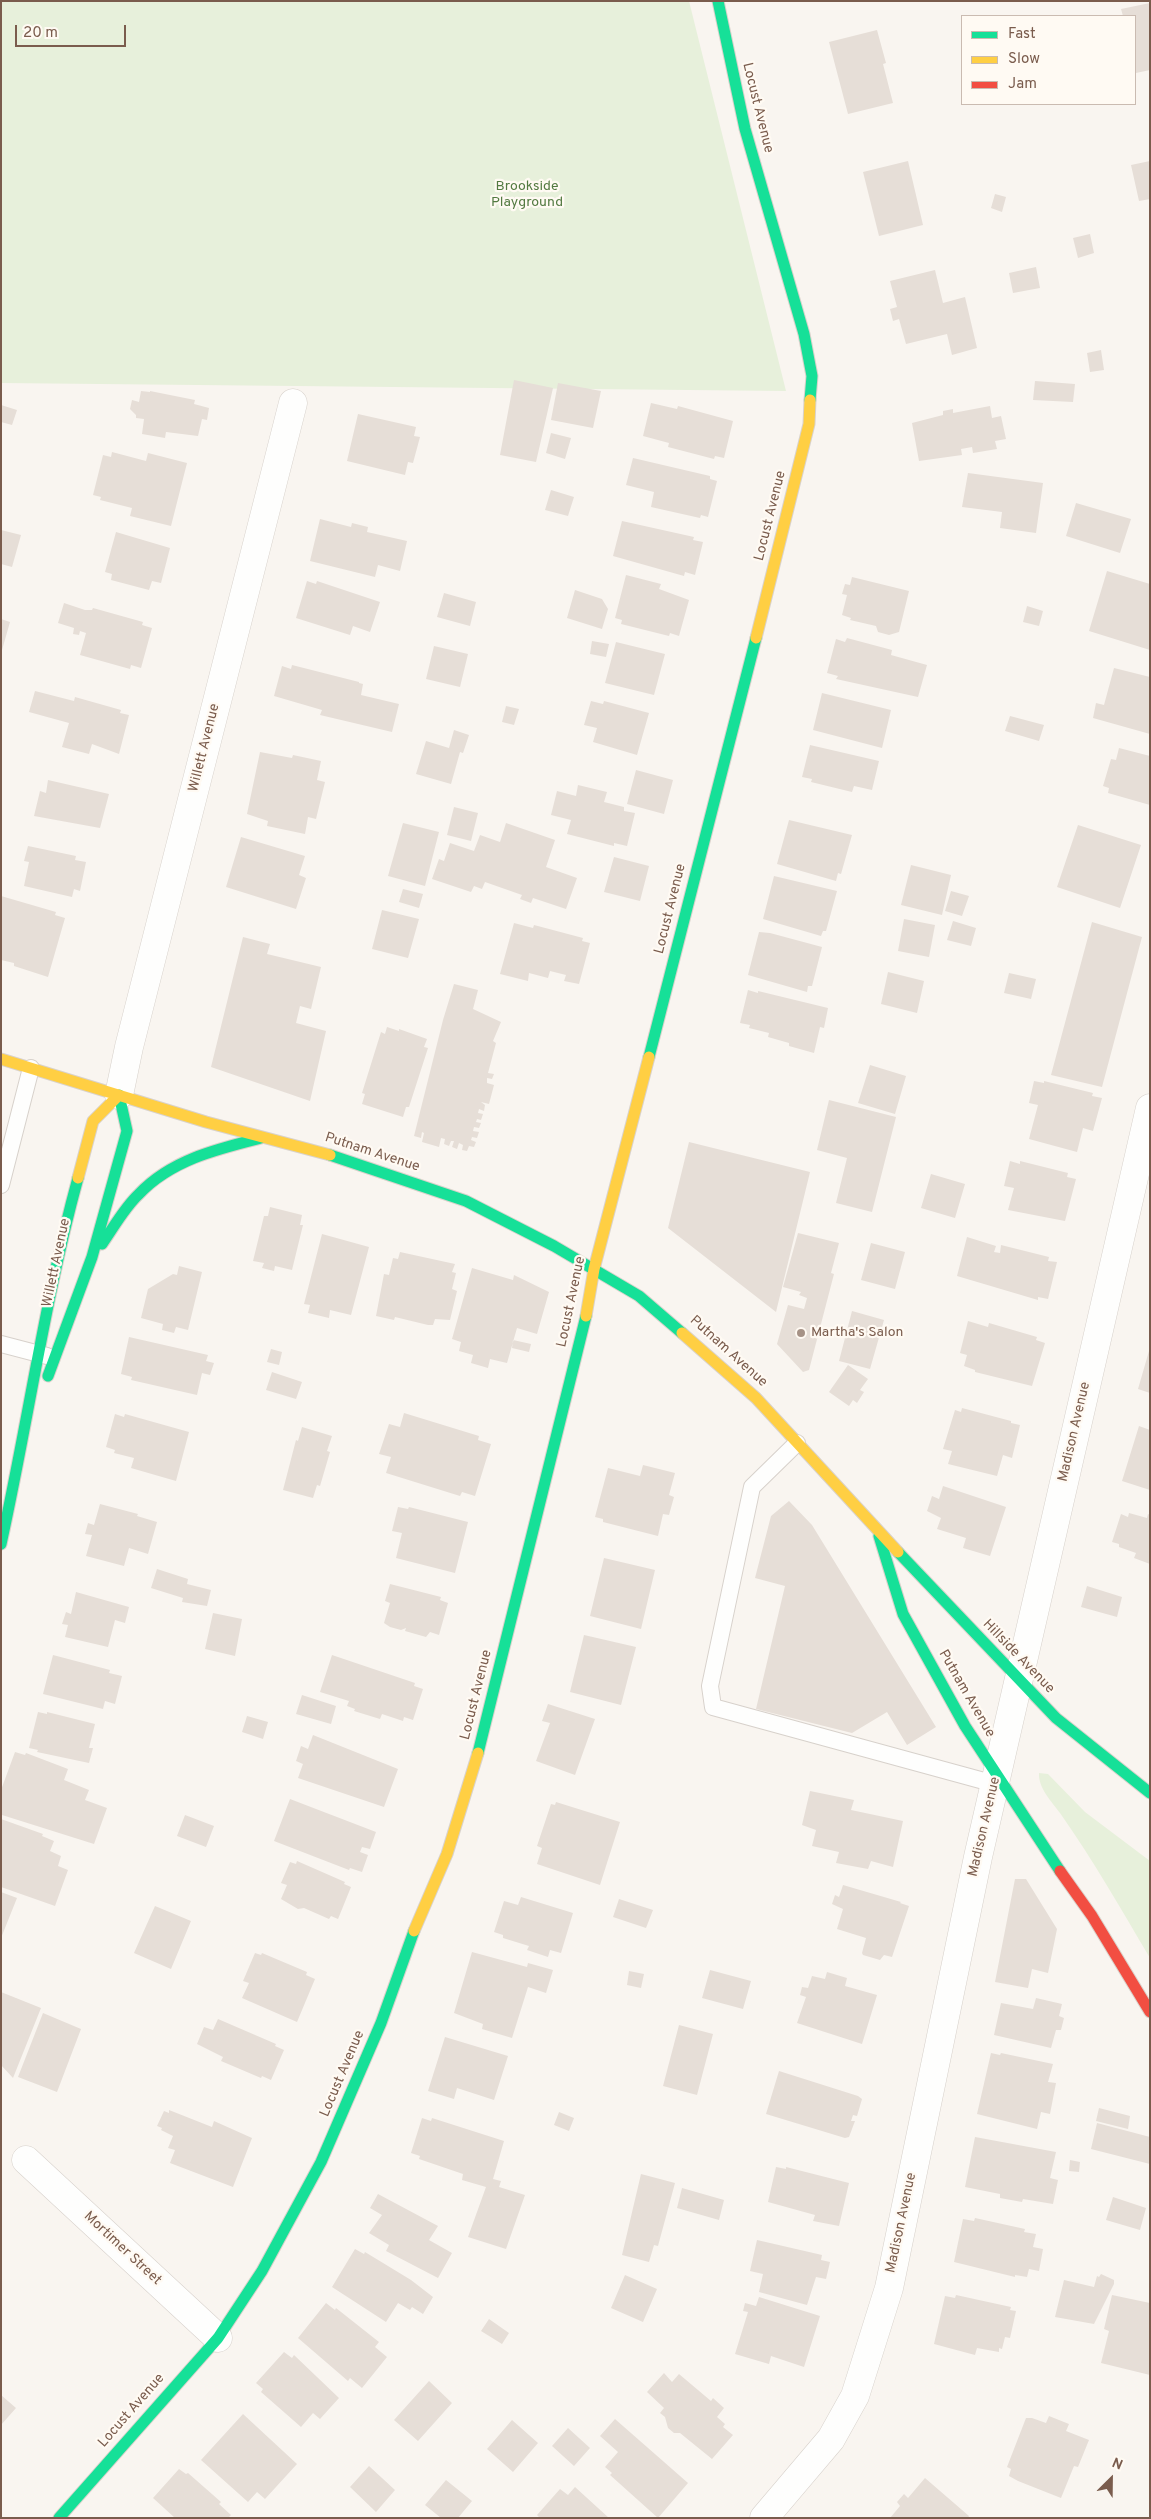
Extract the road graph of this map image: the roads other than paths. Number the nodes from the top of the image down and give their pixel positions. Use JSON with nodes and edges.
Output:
{"nodes":[{"id":1,"x":718,"y":1,"type":"edge"},
{"id":2,"x":293,"y":403,"type":"dead end"},
{"id":3,"x":1,"y":1059,"type":"edge"},
{"id":4,"x":31,"y":1068,"type":"junction"},
{"id":5,"x":120,"y":1094,"type":"junction"},
{"id":6,"x":1150,"y":1108,"type":"edge"},
{"id":7,"x":264,"y":1137,"type":"junction"},
{"id":8,"x":1,"y":1185,"type":"edge"},
{"id":9,"x":92,"y":1257,"type":"junction"},
{"id":10,"x":594,"y":1269,"type":"junction"},
{"id":11,"x":1,"y":1344,"type":"edge"},
{"id":12,"x":47,"y":1356,"type":"junction"},
{"id":13,"x":797,"y":1442,"type":"junction"},
{"id":14,"x":877,"y":1530,"type":"junction"},
{"id":15,"x":1,"y":1544,"type":"edge"},
{"id":16,"x":1018,"y":1680,"type":"junction"},
{"id":17,"x":996,"y":1779,"type":"junction"},
{"id":18,"x":1150,"y":1793,"type":"edge"},
{"id":19,"x":1150,"y":2012,"type":"edge"},
{"id":20,"x":26,"y":2160,"type":"dead end"},
{"id":21,"x":218,"y":2338,"type":"junction"},
{"id":22,"x":60,"y":2518,"type":"edge"},
{"id":23,"x":764,"y":2518,"type":"edge"}],
"edges":[{"from":1,"to":10,"type":"street","name":"Locust Avenue"},
{"from":2,"to":5,"type":"street","name":"Willett Avenue"},
{"from":3,"to":4,"type":"street","name":"Putnam Avenue"},
{"from":4,"to":5,"type":"street","name":"Putnam Avenue"},
{"from":4,"to":8,"type":"lane"},
{"from":5,"to":7,"type":"street","name":"Putnam Avenue"},
{"from":5,"to":9,"type":"street","name":"Willett Avenue"},
{"from":5,"to":12,"type":"street","name":"Willett Avenue"},
{"from":6,"to":16,"type":"street","name":"Madison Avenue"},
{"from":7,"to":9,"type":"street"},
{"from":7,"to":10,"type":"street","name":"Putnam Avenue"},
{"from":9,"to":12,"type":"street","name":"Willett Avenue"},
{"from":10,"to":13,"type":"street","name":"Putnam Avenue"},
{"from":10,"to":21,"type":"street","name":"Locust Avenue"},
{"from":11,"to":12,"type":"lane"},
{"from":12,"to":15,"type":"street","name":"Willett Avenue"},
{"from":13,"to":14,"type":"street","name":"Putnam Avenue"},
{"from":13,"to":17,"type":"lane"},
{"from":14,"to":16,"type":"street","name":"Hillside Avenue"},
{"from":14,"to":17,"type":"street","name":"Putnam Avenue"},
{"from":16,"to":17,"type":"street","name":"Madison Avenue"},
{"from":16,"to":18,"type":"street","name":"Hillside Avenue"},
{"from":17,"to":19,"type":"street","name":"Putnam Avenue"},
{"from":17,"to":23,"type":"street","name":"Madison Avenue"},
{"from":20,"to":21,"type":"street","name":"Mortimer Street"},
{"from":21,"to":22,"type":"street","name":"Locust Avenue"}]}
